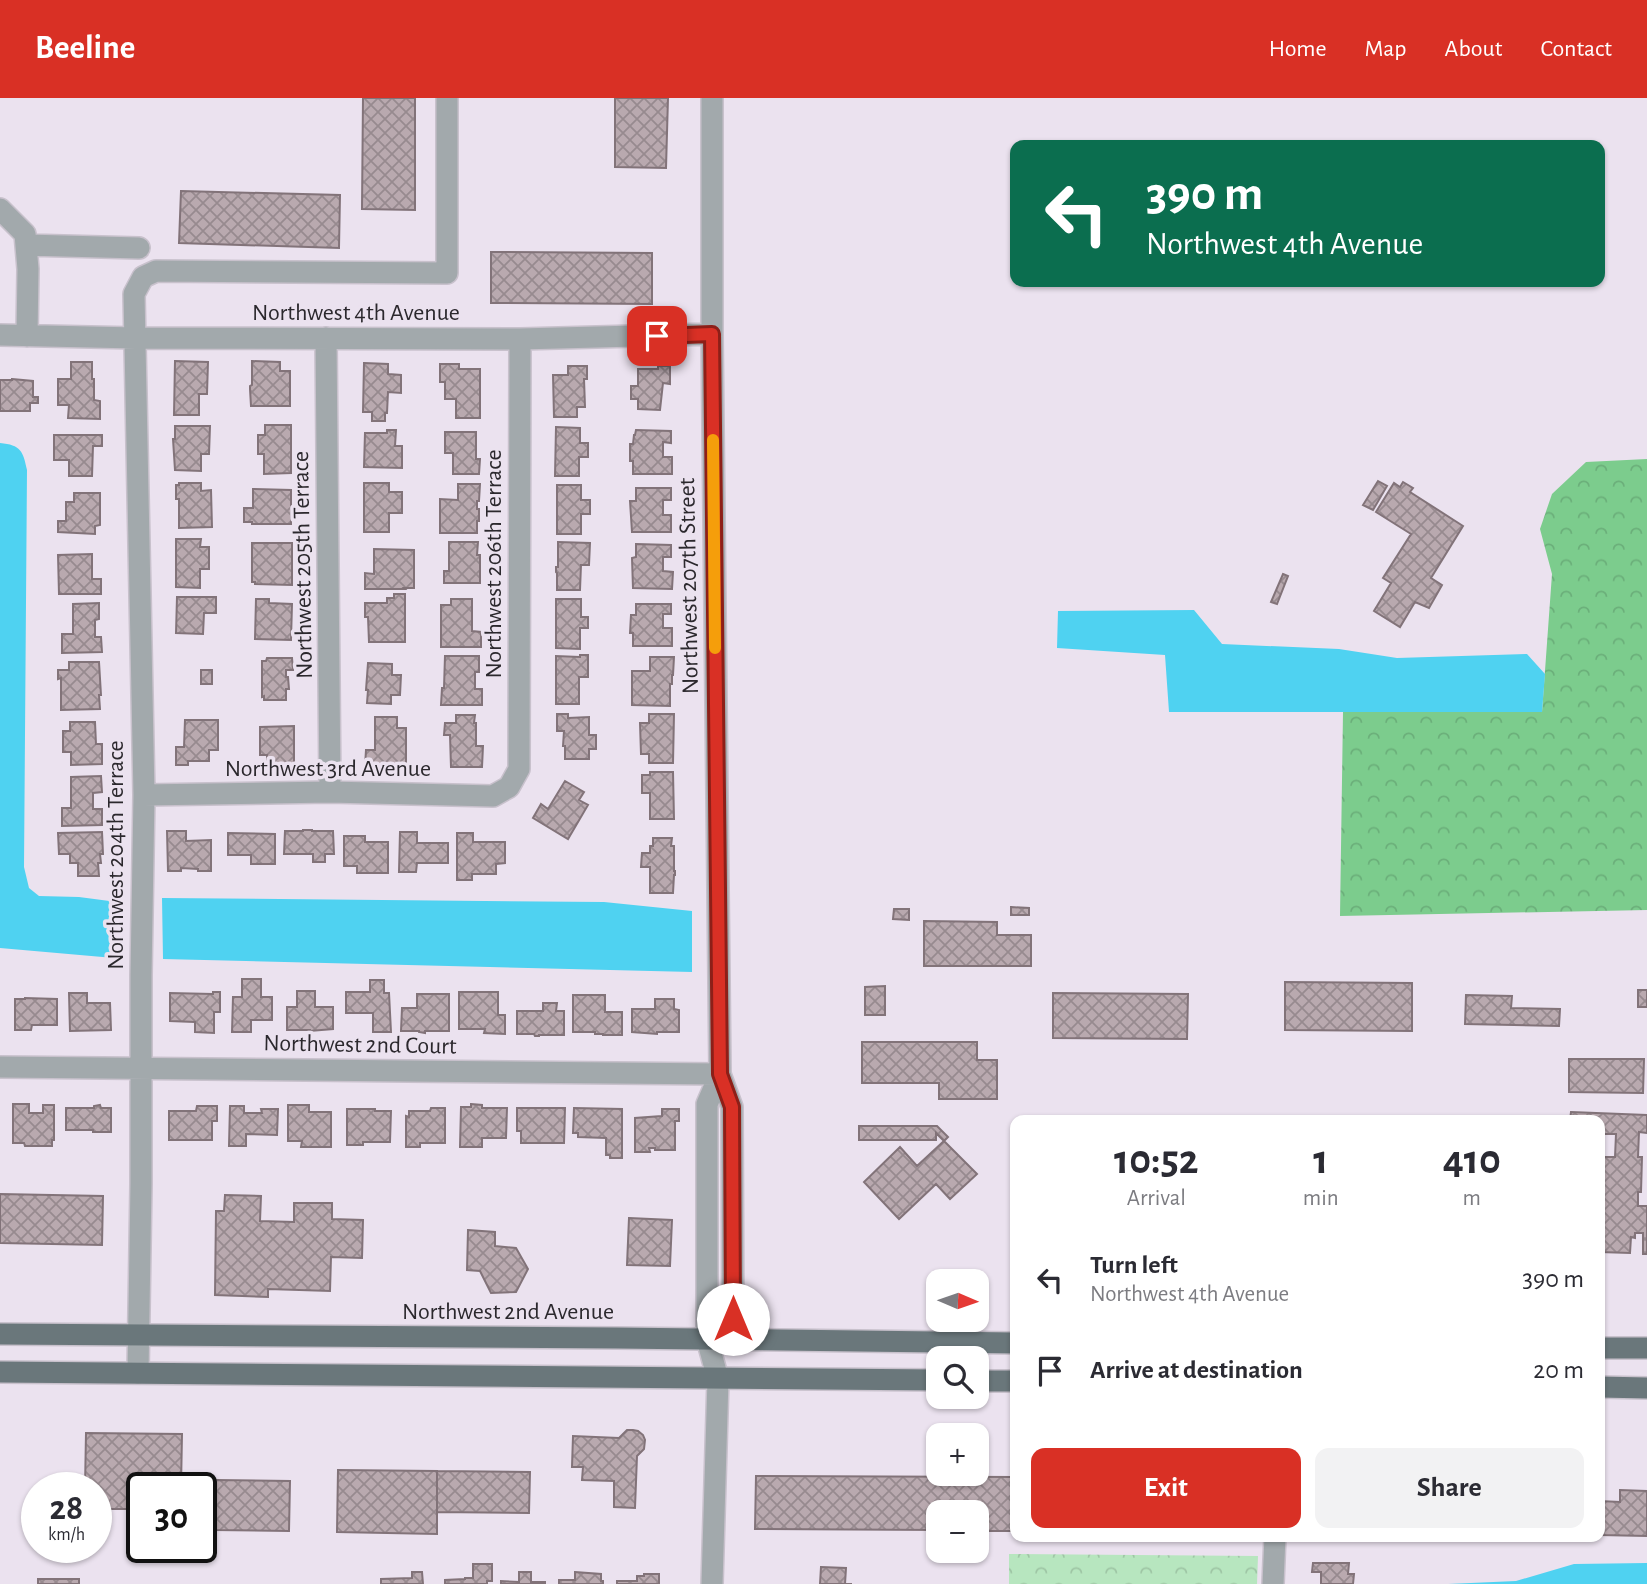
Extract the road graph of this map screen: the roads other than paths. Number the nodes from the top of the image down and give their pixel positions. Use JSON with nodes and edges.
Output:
{"nodes":[{"id":1,"x":447,"y":98,"type":"edge"},
{"id":2,"x":712,"y":98,"type":"edge"},
{"id":3,"x":0,"y":209,"type":"edge"},
{"id":4,"x":26,"y":245,"type":"junction"},
{"id":5,"x":139,"y":248,"type":"dead end"},
{"id":6,"x":712,"y":334,"type":"junction"},
{"id":7,"x":0,"y":335,"type":"edge"},
{"id":8,"x":27,"y":336,"type":"junction"},
{"id":9,"x":136,"y":338,"type":"junction"},
{"id":10,"x":326,"y":338,"type":"junction"},
{"id":11,"x":520,"y":339,"type":"junction"},
{"id":12,"x":509,"y":787,"type":"joint"},
{"id":13,"x":330,"y":792,"type":"junction"},
{"id":14,"x":144,"y":795,"type":"junction"},
{"id":15,"x":0,"y":1067,"type":"edge"},
{"id":16,"x":141,"y":1068,"type":"junction"},
{"id":17,"x":720,"y":1074,"type":"junction"},
{"id":18,"x":0,"y":1334,"type":"edge"},
{"id":19,"x":138,"y":1335,"type":"junction"},
{"id":20,"x":707,"y":1339,"type":"junction"},
{"id":21,"x":733,"y":1339,"type":"junction"},
{"id":22,"x":1010,"y":1343,"type":"edge"},
{"id":23,"x":1605,"y":1348,"type":"edge"},
{"id":24,"x":1647,"y":1348,"type":"edge"},
{"id":25,"x":0,"y":1371,"type":"edge"},
{"id":26,"x":138,"y":1373,"type":"junction"},
{"id":27,"x":718,"y":1379,"type":"junction"},
{"id":28,"x":926,"y":1380,"type":"edge"},
{"id":29,"x":989,"y":1381,"type":"edge"},
{"id":30,"x":1010,"y":1381,"type":"edge"},
{"id":31,"x":1605,"y":1387,"type":"edge"},
{"id":32,"x":1647,"y":1388,"type":"edge"},
{"id":33,"x":1275,"y":1542,"type":"edge"},
{"id":34,"x":712,"y":1584,"type":"edge"},
{"id":35,"x":1273,"y":1584,"type":"edge"}],
"edges":[{"from":1,"to":9,"type":"street","name":"Northwest 204th Terrace"},
{"from":2,"to":6,"type":"street","name":"Northwest 207th Street"},
{"from":3,"to":4,"type":"street"},
{"from":4,"to":5,"type":"street"},
{"from":4,"to":8,"type":"street"},
{"from":6,"to":11,"type":"street","name":"Northwest 4th Avenue"},
{"from":6,"to":17,"type":"street","name":"Northwest 207th Street"},
{"from":7,"to":8,"type":"street","name":"Northwest 4th Avenue"},
{"from":8,"to":9,"type":"street","name":"Northwest 4th Avenue"},
{"from":9,"to":10,"type":"street","name":"Northwest 4th Avenue"},
{"from":9,"to":14,"type":"street","name":"Northwest 204th Terrace"},
{"from":10,"to":11,"type":"street","name":"Northwest 4th Avenue"},
{"from":10,"to":13,"type":"street","name":"Northwest 205th Terrace"},
{"from":11,"to":12,"type":"street","name":"Northwest 206th Terrace"},
{"from":12,"to":13,"type":"street","name":"Northwest 3rd Avenue"},
{"from":13,"to":14,"type":"street","name":"Northwest 3rd Avenue"},
{"from":14,"to":16,"type":"street","name":"Northwest 204th Terrace"},
{"from":15,"to":16,"type":"street","name":"Northwest 2nd Court"},
{"from":16,"to":17,"type":"street","name":"Northwest 2nd Court"},
{"from":16,"to":19,"type":"street","name":"Northwest 204th Terrace"},
{"from":17,"to":20,"type":"street","name":"Northwest 207th Street"},
{"from":17,"to":21,"type":"street","name":"Northwest 207th Street"},
{"from":18,"to":19,"type":"main road","name":"Northwest 2nd Avenue"},
{"from":19,"to":20,"type":"main road","name":"Northwest 2nd Avenue"},
{"from":19,"to":26,"type":"street","name":"Northwest 204th Terrace"},
{"from":20,"to":21,"type":"main road","name":"Northwest 2nd Avenue"},
{"from":20,"to":27,"type":"street","name":"Northwest 207th Street"},
{"from":21,"to":22,"type":"main road","name":"Northwest 2nd Avenue"},
{"from":21,"to":27,"type":"street","name":"Northwest 207th Street"},
{"from":23,"to":24,"type":"main road"},
{"from":25,"to":26,"type":"main road"},
{"from":26,"to":27,"type":"main road"},
{"from":27,"to":28,"type":"main road"},
{"from":27,"to":34,"type":"street","name":"Northwest 207th Street"},
{"from":29,"to":30,"type":"main road"},
{"from":31,"to":32,"type":"main road"},
{"from":33,"to":35,"type":"street"}]}
